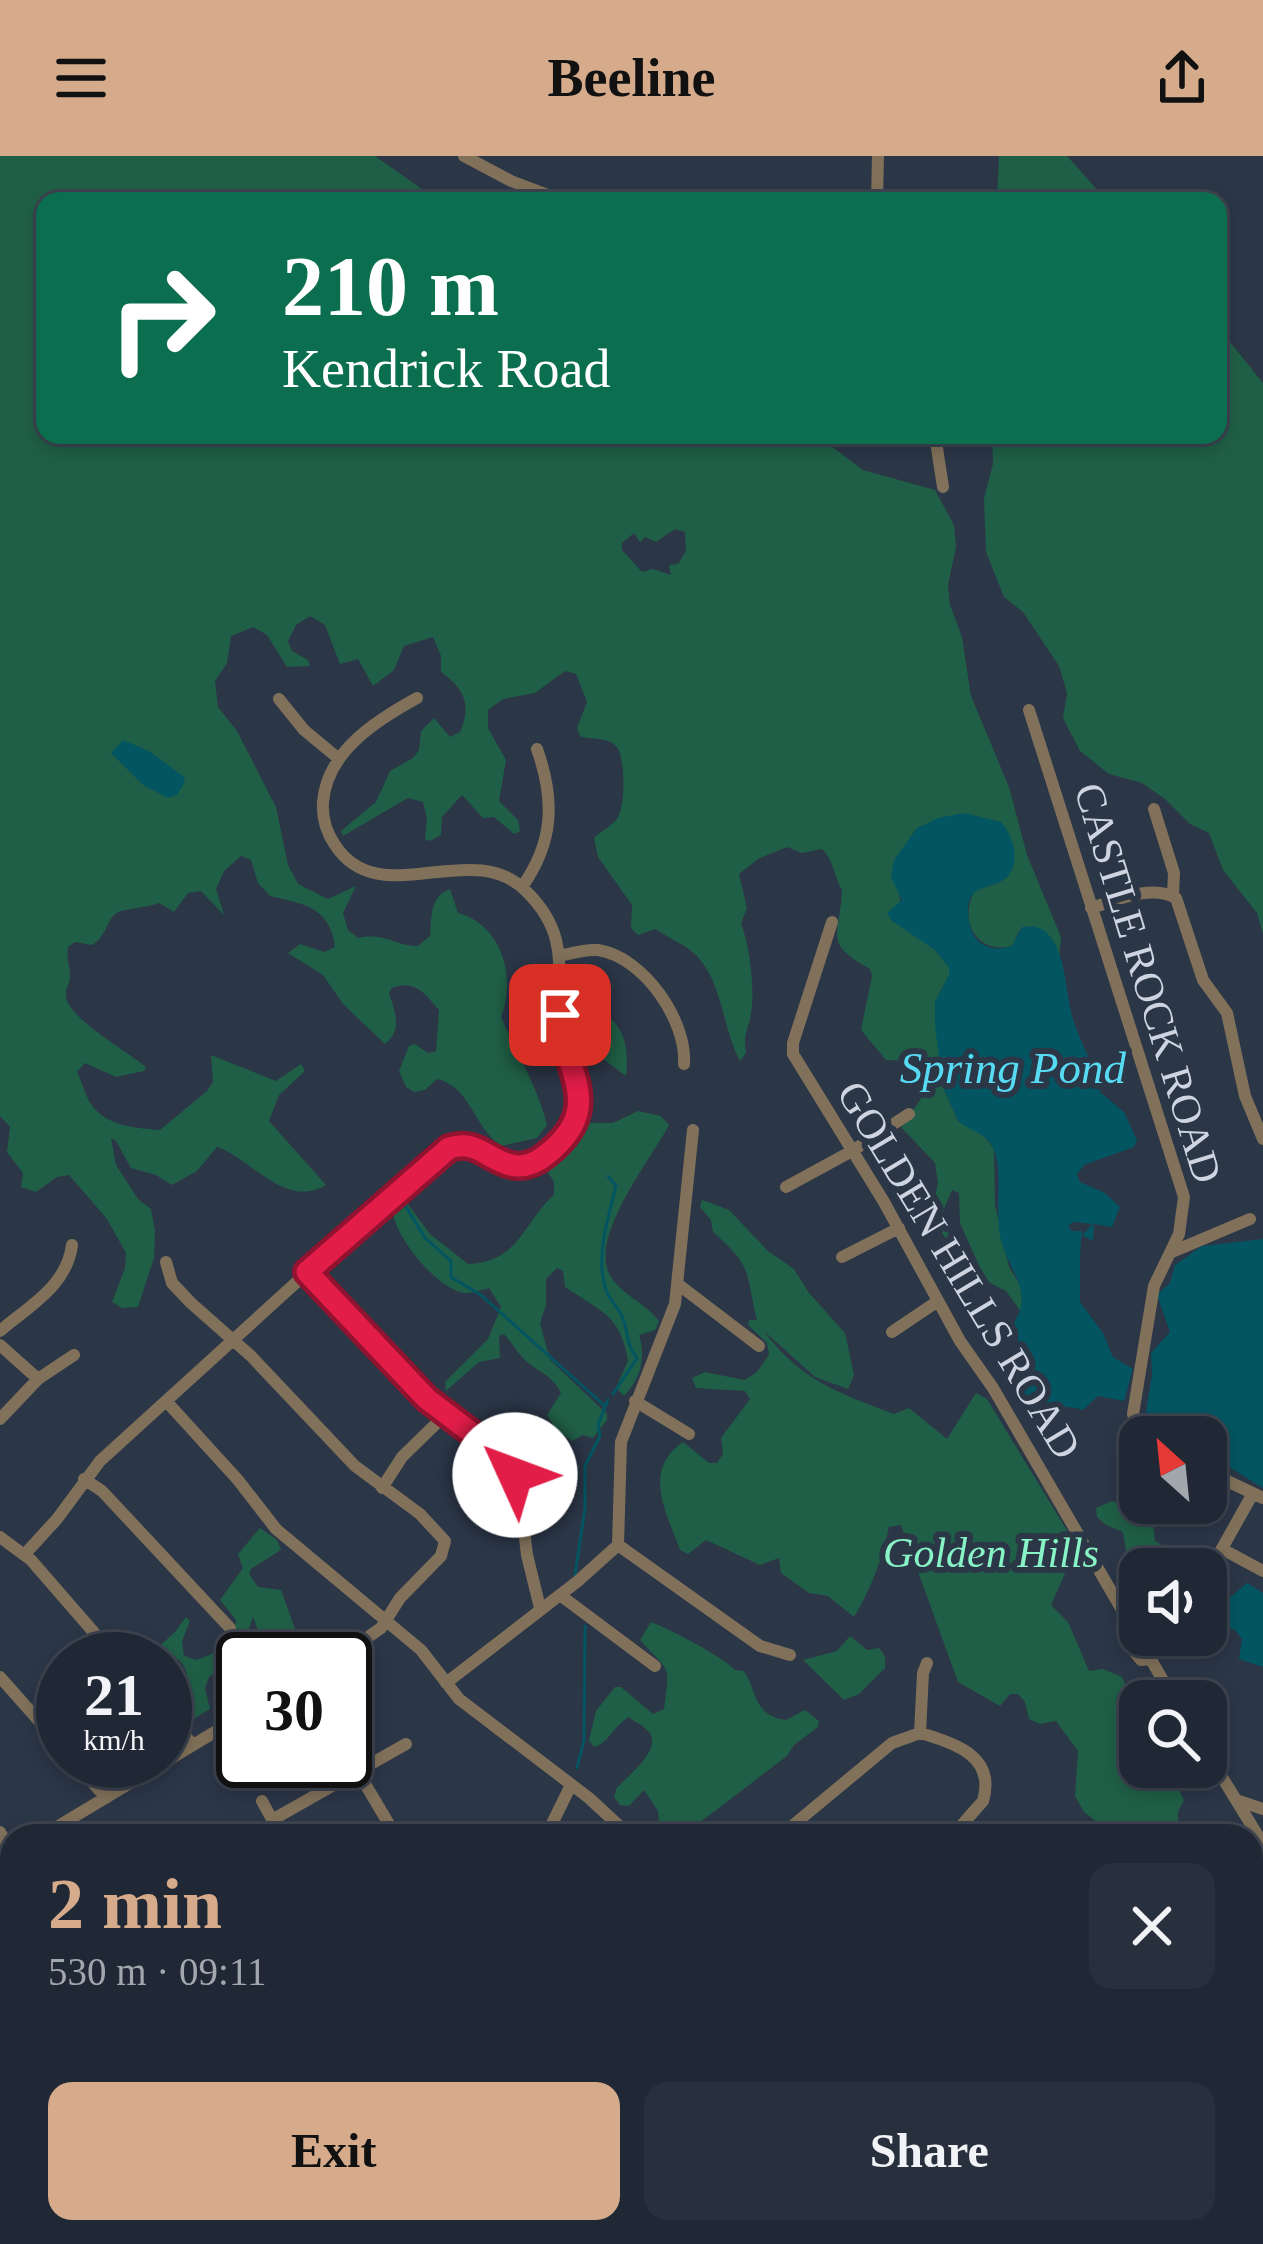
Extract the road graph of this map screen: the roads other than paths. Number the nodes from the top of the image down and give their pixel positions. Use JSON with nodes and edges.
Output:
{"nodes":[{"id":1,"x":464,"y":156,"type":"edge"},
{"id":2,"x":878,"y":156,"type":"edge"},
{"id":3,"x":541,"y":192,"type":"edge"},
{"id":4,"x":877,"y":192,"type":"edge"},
{"id":5,"x":936,"y":444,"type":"edge"},
{"id":6,"x":943,"y":487,"type":"dead end"},
{"id":7,"x":417,"y":698,"type":"dead end"},
{"id":8,"x":279,"y":699,"type":"dead end"},
{"id":9,"x":1029,"y":710,"type":"dead end"},
{"id":10,"x":536,"y":749,"type":"dead end"},
{"id":11,"x":339,"y":759,"type":"junction"},
{"id":12,"x":1154,"y":809,"type":"dead end"},
{"id":13,"x":522,"y":887,"type":"junction"},
{"id":14,"x":1173,"y":895,"type":"junction"},
{"id":15,"x":1091,"y":908,"type":"junction"},
{"id":16,"x":832,"y":922,"type":"dead end"},
{"id":17,"x":560,"y":956,"type":"junction"},
{"id":18,"x":684,"y":1064,"type":"dead end"},
{"id":19,"x":909,"y":1114,"type":"dead end"},
{"id":20,"x":694,"y":1130,"type":"dead end"},
{"id":21,"x":1263,"y":1139,"type":"edge"},
{"id":22,"x":852,"y":1151,"type":"junction"},
{"id":23,"x":786,"y":1186,"type":"dead end"},
{"id":24,"x":1250,"y":1219,"type":"dead end"},
{"id":25,"x":899,"y":1228,"type":"junction"},
{"id":26,"x":71,"y":1245,"type":"dead end"},
{"id":27,"x":1171,"y":1253,"type":"junction"},
{"id":28,"x":842,"y":1257,"type":"dead end"},
{"id":29,"x":166,"y":1262,"type":"dead end"},
{"id":30,"x":307,"y":1272,"type":"junction"},
{"id":31,"x":679,"y":1285,"type":"junction"},
{"id":32,"x":938,"y":1301,"type":"junction"},
{"id":33,"x":0,"y":1331,"type":"edge"},
{"id":34,"x":892,"y":1332,"type":"dead end"},
{"id":35,"x":233,"y":1339,"type":"junction"},
{"id":36,"x":0,"y":1346,"type":"edge"},
{"id":37,"x":759,"y":1346,"type":"dead end"},
{"id":38,"x":74,"y":1355,"type":"dead end"},
{"id":39,"x":38,"y":1379,"type":"junction"},
{"id":40,"x":166,"y":1401,"type":"junction"},
{"id":41,"x":634,"y":1401,"type":"junction"},
{"id":42,"x":446,"y":1414,"type":"junction"},
{"id":43,"x":1133,"y":1416,"type":"edge"},
{"id":44,"x":0,"y":1419,"type":"edge"},
{"id":45,"x":688,"y":1434,"type":"dead end"},
{"id":46,"x":84,"y":1479,"type":"junction"},
{"id":47,"x":1227,"y":1481,"type":"edge"},
{"id":48,"x":382,"y":1488,"type":"junction"},
{"id":49,"x":1258,"y":1496,"type":"edge"},
{"id":50,"x":0,"y":1538,"type":"edge"},
{"id":51,"x":618,"y":1544,"type":"junction"},
{"id":52,"x":1225,"y":1548,"type":"edge"},
{"id":53,"x":1227,"y":1552,"type":"edge"},
{"id":54,"x":25,"y":1554,"type":"junction"},
{"id":55,"x":1263,"y":1571,"type":"edge"},
{"id":56,"x":560,"y":1595,"type":"junction"},
{"id":57,"x":1119,"y":1596,"type":"edge"},
{"id":58,"x":540,"y":1608,"type":"junction"},
{"id":59,"x":386,"y":1622,"type":"junction"},
{"id":60,"x":230,"y":1628,"type":"dead end"},
{"id":61,"x":93,"y":1632,"type":"edge"},
{"id":62,"x":372,"y":1636,"type":"edge"},
{"id":63,"x":790,"y":1655,"type":"dead end"},
{"id":64,"x":927,"y":1664,"type":"dead end"},
{"id":65,"x":655,"y":1666,"type":"dead end"},
{"id":66,"x":0,"y":1677,"type":"edge"},
{"id":67,"x":446,"y":1683,"type":"junction"},
{"id":68,"x":36,"y":1718,"type":"edge"},
{"id":69,"x":216,"y":1731,"type":"edge"},
{"id":70,"x":920,"y":1733,"type":"junction"},
{"id":71,"x":406,"y":1744,"type":"dead end"},
{"id":72,"x":193,"y":1745,"type":"joint"},
{"id":73,"x":372,"y":1764,"type":"edge"},
{"id":74,"x":571,"y":1785,"type":"junction"},
{"id":75,"x":1227,"y":1785,"type":"edge"},
{"id":76,"x":97,"y":1788,"type":"edge"},
{"id":77,"x":329,"y":1788,"type":"edge"},
{"id":78,"x":367,"y":1788,"type":"edge"},
{"id":79,"x":106,"y":1798,"type":"junction"},
{"id":80,"x":1236,"y":1800,"type":"junction"},
{"id":81,"x":262,"y":1801,"type":"dead end"},
{"id":82,"x":1263,"y":1809,"type":"edge"},
{"id":83,"x":272,"y":1820,"type":"junction"},
{"id":84,"x":62,"y":1824,"type":"edge"},
{"id":85,"x":274,"y":1824,"type":"edge"},
{"id":86,"x":388,"y":1824,"type":"edge"},
{"id":87,"x":552,"y":1824,"type":"edge"},
{"id":88,"x":616,"y":1824,"type":"edge"},
{"id":89,"x":794,"y":1824,"type":"edge"},
{"id":90,"x":963,"y":1824,"type":"edge"},
{"id":91,"x":1251,"y":1824,"type":"edge"}],
"edges":[{"from":1,"to":3,"type":"street"},
{"from":2,"to":4,"type":"street"},
{"from":5,"to":6,"type":"street"},
{"from":7,"to":11,"type":"street"},
{"from":8,"to":11,"type":"street"},
{"from":9,"to":15,"type":"street","name":"CASTLE ROCK ROAD"},
{"from":10,"to":13,"type":"street"},
{"from":11,"to":13,"type":"street"},
{"from":12,"to":14,"type":"street"},
{"from":13,"to":17,"type":"street"},
{"from":14,"to":15,"type":"street"},
{"from":14,"to":21,"type":"street"},
{"from":15,"to":27,"type":"street","name":"CASTLE ROCK ROAD"},
{"from":16,"to":22,"type":"street","name":"GOLDEN HILLS ROAD"},
{"from":17,"to":18,"type":"street"},
{"from":17,"to":30,"type":"street"},
{"from":19,"to":22,"type":"street"},
{"from":20,"to":31,"type":"street"},
{"from":22,"to":23,"type":"street"},
{"from":22,"to":25,"type":"street","name":"GOLDEN HILLS ROAD"},
{"from":24,"to":27,"type":"street"},
{"from":25,"to":28,"type":"street"},
{"from":25,"to":32,"type":"street","name":"GOLDEN HILLS ROAD"},
{"from":26,"to":33,"type":"street"},
{"from":27,"to":43,"type":"street","name":"CASTLE ROCK ROAD"},
{"from":29,"to":35,"type":"street"},
{"from":30,"to":35,"type":"street"},
{"from":30,"to":42,"type":"street"},
{"from":31,"to":37,"type":"street"},
{"from":31,"to":41,"type":"street"},
{"from":32,"to":34,"type":"street"},
{"from":32,"to":57,"type":"street","name":"GOLDEN HILLS ROAD"},
{"from":35,"to":40,"type":"street"},
{"from":35,"to":48,"type":"street"},
{"from":36,"to":39,"type":"street"},
{"from":38,"to":39,"type":"street"},
{"from":39,"to":44,"type":"street"},
{"from":40,"to":46,"type":"street"},
{"from":40,"to":59,"type":"street"},
{"from":41,"to":45,"type":"street"},
{"from":41,"to":51,"type":"street"},
{"from":42,"to":48,"type":"street"},
{"from":42,"to":58,"type":"street"},
{"from":46,"to":54,"type":"street"},
{"from":46,"to":60,"type":"street"},
{"from":47,"to":49,"type":"street"},
{"from":48,"to":59,"type":"street"},
{"from":49,"to":52,"type":"street"},
{"from":50,"to":54,"type":"street"},
{"from":51,"to":56,"type":"street"},
{"from":51,"to":63,"type":"street"},
{"from":53,"to":55,"type":"street"},
{"from":54,"to":61,"type":"street"},
{"from":56,"to":58,"type":"street"},
{"from":56,"to":65,"type":"street"},
{"from":58,"to":67,"type":"street"},
{"from":59,"to":62,"type":"street"},
{"from":59,"to":67,"type":"street"},
{"from":64,"to":70,"type":"street"},
{"from":66,"to":68,"type":"street"},
{"from":67,"to":74,"type":"street"},
{"from":69,"to":72,"type":"street"},
{"from":70,"to":89,"type":"street"},
{"from":70,"to":90,"type":"street"},
{"from":71,"to":73,"type":"street"},
{"from":72,"to":79,"type":"street"},
{"from":74,"to":87,"type":"street"},
{"from":74,"to":88,"type":"street"},
{"from":75,"to":80,"type":"street"},
{"from":76,"to":79,"type":"street"},
{"from":77,"to":83,"type":"street"},
{"from":78,"to":86,"type":"street"},
{"from":79,"to":84,"type":"street"},
{"from":80,"to":82,"type":"street"},
{"from":80,"to":91,"type":"street"},
{"from":81,"to":83,"type":"street"},
{"from":83,"to":85,"type":"street"}]}
